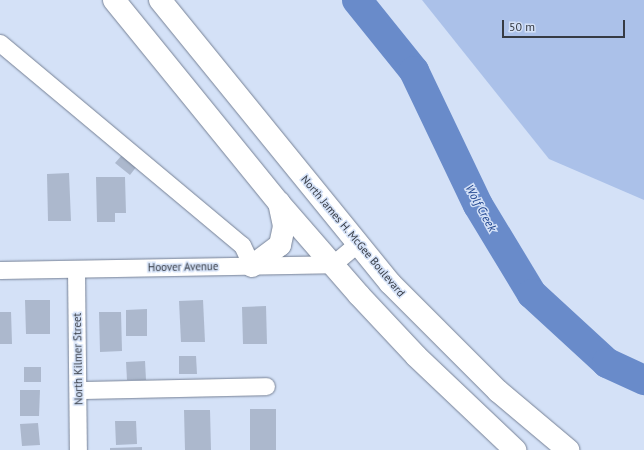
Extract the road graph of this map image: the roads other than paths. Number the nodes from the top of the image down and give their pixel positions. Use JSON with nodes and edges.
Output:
{"nodes":[{"id":1,"x":114,"y":0,"type":"edge"},
{"id":2,"x":160,"y":0,"type":"edge"},
{"id":3,"x":0,"y":43,"type":"edge"},
{"id":4,"x":279,"y":203,"type":"junction"},
{"id":5,"x":358,"y":243,"type":"junction"},
{"id":6,"x":333,"y":264,"type":"junction"},
{"id":7,"x":252,"y":266,"type":"junction"},
{"id":8,"x":76,"y":269,"type":"junction"},
{"id":9,"x":0,"y":270,"type":"edge"},
{"id":10,"x":266,"y":386,"type":"dead end"},
{"id":11,"x":80,"y":390,"type":"junction"},
{"id":12,"x":78,"y":450,"type":"edge"},
{"id":13,"x":515,"y":450,"type":"edge"},
{"id":14,"x":568,"y":450,"type":"edge"}],
"edges":[{"from":1,"to":4,"type":"main road"},
{"from":2,"to":5,"type":"main road","name":"North James H. McGee Boulevard"},
{"from":3,"to":7,"type":"street"},
{"from":4,"to":6,"type":"main road"},
{"from":4,"to":7,"type":"main road"},
{"from":5,"to":6,"type":"street"},
{"from":5,"to":14,"type":"main road","name":"North James H. McGee Boulevard"},
{"from":6,"to":7,"type":"street","name":"Hoover Avenue"},
{"from":6,"to":13,"type":"main road"},
{"from":7,"to":8,"type":"street","name":"Hoover Avenue"},
{"from":8,"to":9,"type":"street","name":"Hoover Avenue"},
{"from":8,"to":11,"type":"street","name":"North Kilmer Street"},
{"from":10,"to":11,"type":"street"},
{"from":11,"to":12,"type":"street","name":"North Kilmer Street"}]}
